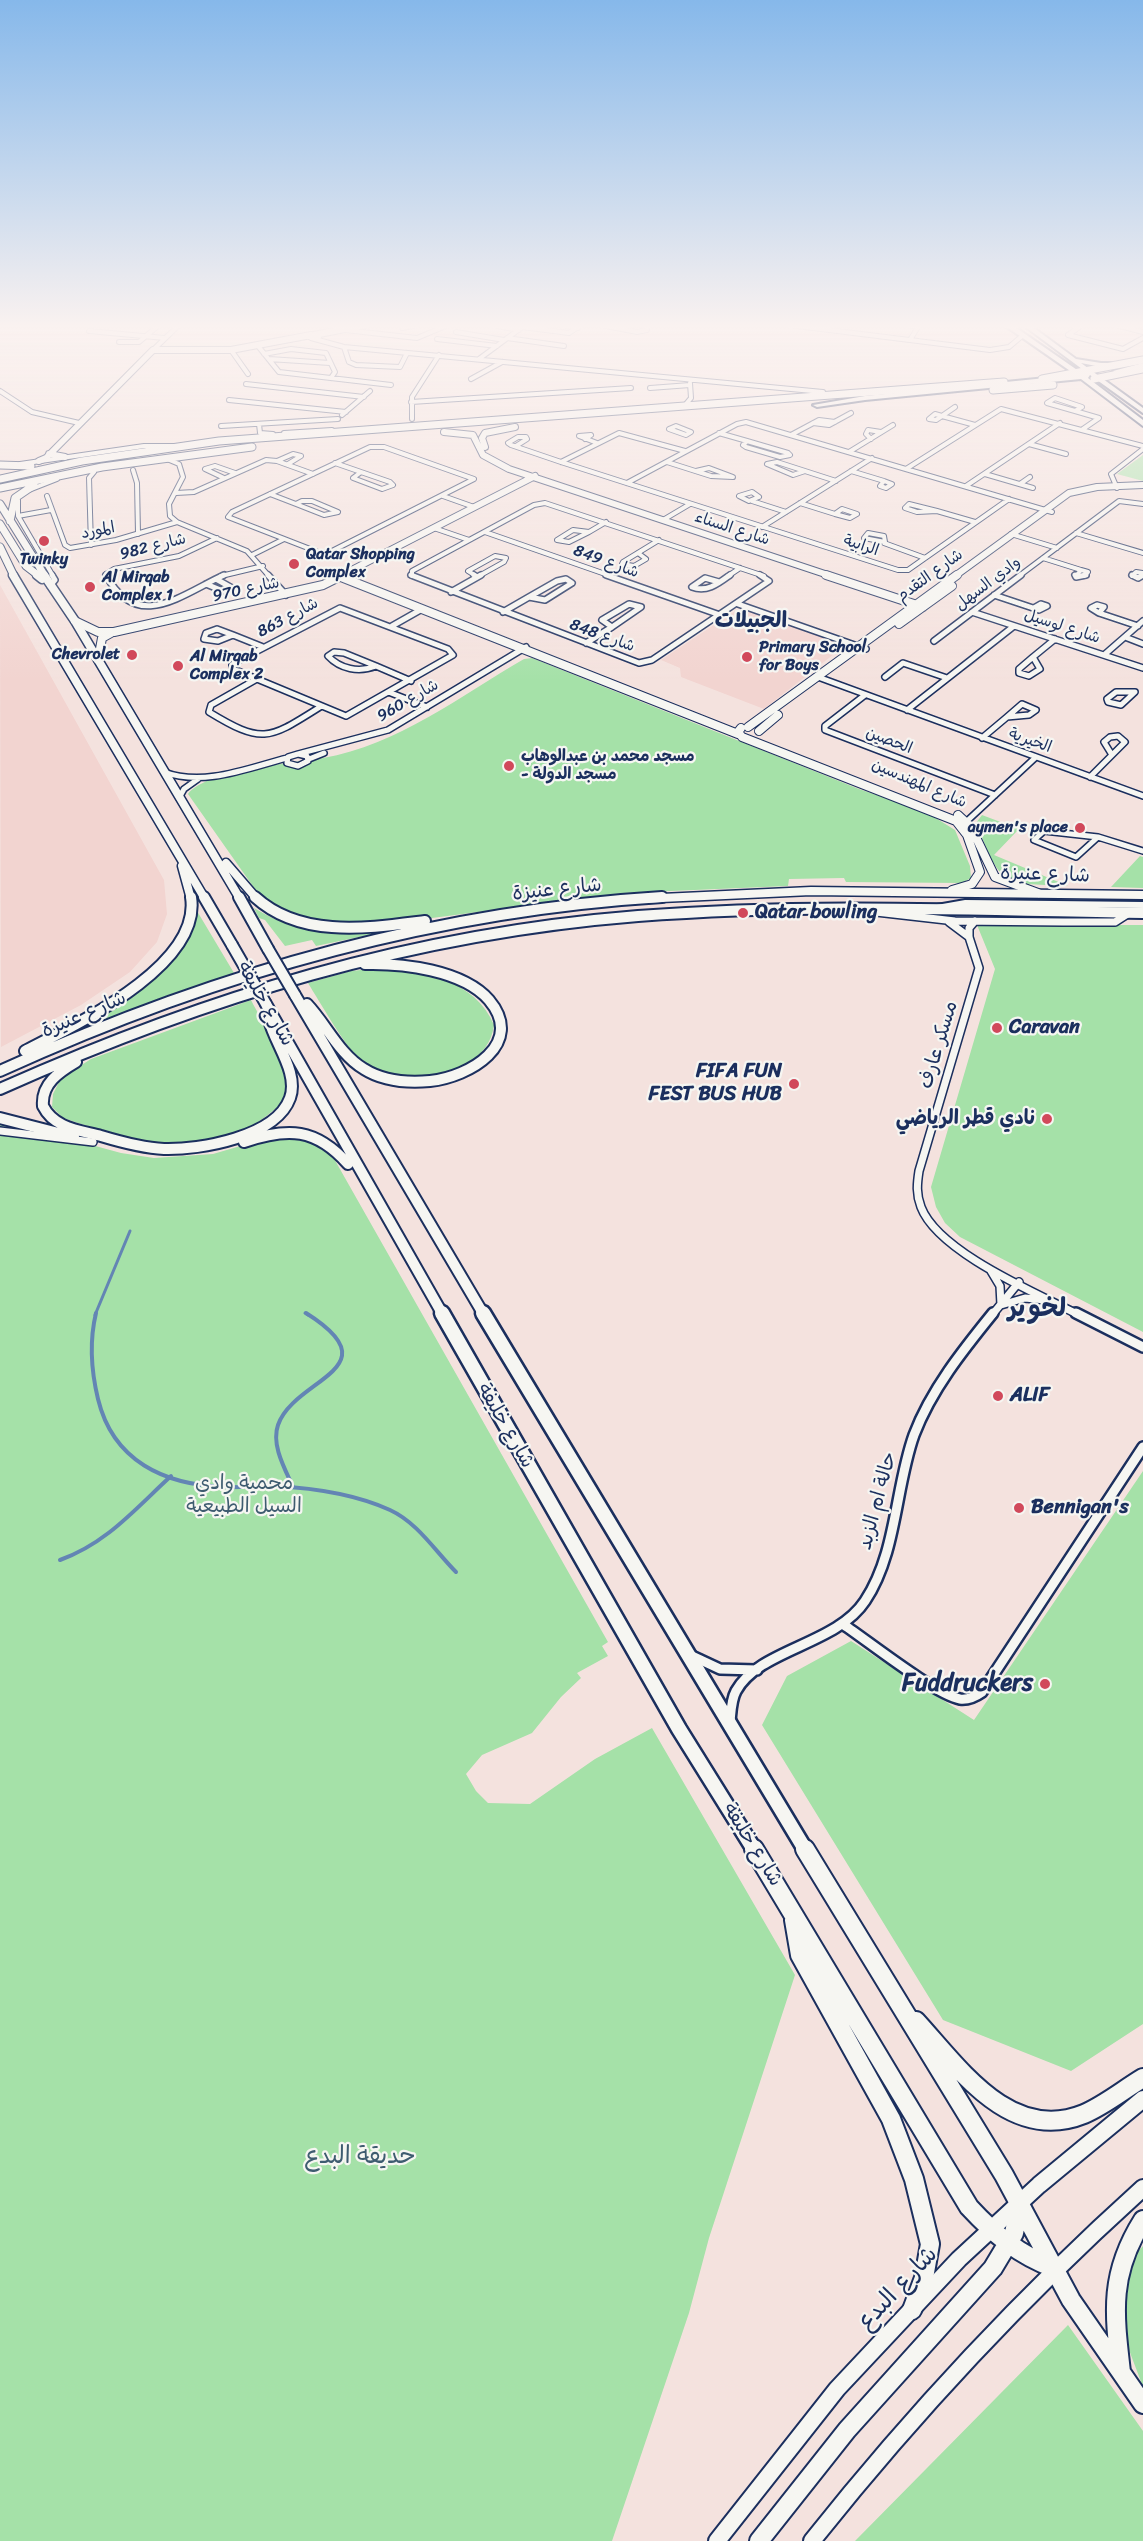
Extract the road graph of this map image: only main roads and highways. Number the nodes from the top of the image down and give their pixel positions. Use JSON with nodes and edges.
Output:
{"nodes":[{"id":1,"x":205,"y":444,"type":"edge"},
{"id":2,"x":292,"y":444,"type":"edge"},
{"id":3,"x":166,"y":448,"type":"junction"},
{"id":4,"x":65,"y":461,"type":"junction"},
{"id":5,"x":0,"y":465,"type":"edge"},
{"id":6,"x":76,"y":473,"type":"junction"},
{"id":7,"x":0,"y":481,"type":"edge"},
{"id":8,"x":0,"y":488,"type":"edge"},
{"id":9,"x":0,"y":504,"type":"edge"},
{"id":10,"x":10,"y":521,"type":"junction"},
{"id":11,"x":0,"y":524,"type":"edge"},
{"id":12,"x":0,"y":547,"type":"edge"},
{"id":13,"x":0,"y":559,"type":"edge"},
{"id":14,"x":9,"y":568,"type":"junction"},
{"id":15,"x":50,"y":586,"type":"junction"},
{"id":16,"x":210,"y":846,"type":"junction"},
{"id":17,"x":179,"y":853,"type":"junction"},
{"id":18,"x":1143,"y":895,"type":"edge"},
{"id":19,"x":1143,"y":905,"type":"edge"},
{"id":20,"x":932,"y":909,"type":"junction"},
{"id":21,"x":1143,"y":913,"type":"edge"},
{"id":22,"x":510,"y":914,"type":"junction"},
{"id":23,"x":308,"y":973,"type":"junction"},
{"id":24,"x":296,"y":997,"type":"junction"},
{"id":25,"x":267,"y":1007,"type":"junction"},
{"id":26,"x":138,"y":1029,"type":"junction"},
{"id":27,"x":0,"y":1065,"type":"edge"},
{"id":28,"x":0,"y":1071,"type":"edge"},
{"id":29,"x":0,"y":1089,"type":"edge"},
{"id":30,"x":0,"y":1118,"type":"edge"},
{"id":31,"x":377,"y":1203,"type":"junction"},
{"id":32,"x":792,"y":1910,"type":"junction"},
{"id":33,"x":905,"y":2013,"type":"junction"},
{"id":34,"x":1143,"y":2078,"type":"edge"},
{"id":35,"x":1020,"y":2204,"type":"junction"},
{"id":36,"x":1143,"y":2220,"type":"edge"},
{"id":37,"x":1008,"y":2246,"type":"junction"},
{"id":38,"x":1054,"y":2268,"type":"junction"},
{"id":39,"x":912,"y":2310,"type":"road end"},
{"id":40,"x":1121,"y":2373,"type":"junction"},
{"id":41,"x":1143,"y":2404,"type":"edge"},
{"id":42,"x":759,"y":2541,"type":"edge"}],
"edges":[{"from":1,"to":3,"type":"main road"},
{"from":2,"to":6,"type":"main road"},
{"from":3,"to":4,"type":"main road"},
{"from":3,"to":7,"type":"main road"},
{"from":4,"to":5,"type":"main road"},
{"from":4,"to":7,"type":"main road"},
{"from":6,"to":8,"type":"main road"},
{"from":6,"to":10,"type":"main road"},
{"from":9,"to":10,"type":"main road","name":"شارع خليفة"},
{"from":10,"to":15,"type":"main road","name":"شارع خليفة"},
{"from":11,"to":15,"type":"main road"},
{"from":12,"to":14,"type":"main road","name":"شارع خليفة"},
{"from":13,"to":14,"type":"main road"},
{"from":14,"to":17,"type":"main road","name":"شارع خليفة"},
{"from":15,"to":16,"type":"main road","name":"شارع خليفة"},
{"from":16,"to":22,"type":"main road"},
{"from":16,"to":24,"type":"main road","name":"شارع خليفة","bridge":true},
{"from":17,"to":25,"type":"main road","name":"شارع خليفة","bridge":true},
{"from":17,"to":27,"type":"main road"},
{"from":18,"to":22,"type":"main road","name":"شارع عنيزة"},
{"from":19,"to":20,"type":"highway"},
{"from":20,"to":21,"type":"main road","name":"شارع عنيزة"},
{"from":20,"to":23,"type":"main road","name":"شارع عنيزة"},
{"from":22,"to":28,"type":"main road","name":"شارع عنيزة"},
{"from":23,"to":24,"type":"main road"},
{"from":23,"to":26,"type":"main road","name":"شارع عنيزة"},
{"from":24,"to":33,"type":"main road","name":"شارع خليفة"},
{"from":25,"to":26,"type":"main road"},
{"from":25,"to":31,"type":"main road","name":"شارع خليفة"},
{"from":26,"to":29,"type":"main road","name":"شارع عنيزة"},
{"from":30,"to":31,"type":"main road"},
{"from":31,"to":32,"type":"main road","name":"شارع خليفة"},
{"from":32,"to":37,"type":"main road","name":"شارع خليفة"},
{"from":32,"to":39,"type":"main road"},
{"from":33,"to":34,"type":"main road"},
{"from":33,"to":35,"type":"main road","name":"شارع خليفة"},
{"from":35,"to":37,"type":"main road"},
{"from":35,"to":38,"type":"main road","name":"شارع خليفة"},
{"from":36,"to":40,"type":"main road"},
{"from":37,"to":38,"type":"main road","name":"شارع خليفة"},
{"from":37,"to":42,"type":"main road"},
{"from":38,"to":40,"type":"main road","name":"شارع خليفة"},
{"from":40,"to":41,"type":"main road","name":"شارع خليفة"}]}
